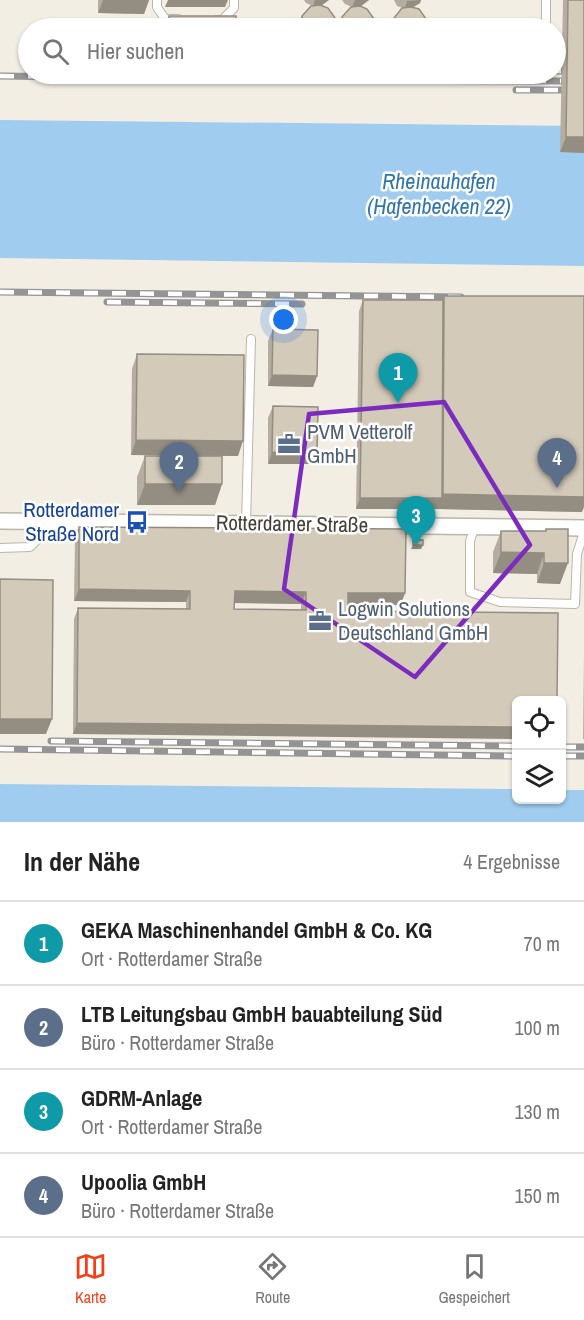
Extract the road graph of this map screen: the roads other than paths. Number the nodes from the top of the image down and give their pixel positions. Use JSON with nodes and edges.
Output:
{"nodes":[{"id":1,"x":157,"y":0,"type":"edge"},
{"id":2,"x":234,"y":0,"type":"edge"},
{"id":3,"x":546,"y":0,"type":"edge"},
{"id":4,"x":164,"y":18,"type":"edge"},
{"id":5,"x":225,"y":18,"type":"edge"},
{"id":6,"x":546,"y":18,"type":"edge"},
{"id":7,"x":251,"y":339,"type":"dead end"},
{"id":8,"x":0,"y":521,"type":"edge"},
{"id":9,"x":39,"y":521,"type":"junction"},
{"id":10,"x":246,"y":523,"type":"junction"},
{"id":11,"x":475,"y":526,"type":"junction"},
{"id":12,"x":584,"y":528,"type":"edge"},
{"id":13,"x":584,"y":532,"type":"edge"},
{"id":14,"x":0,"y":548,"type":"edge"},
{"id":15,"x":584,"y":599,"type":"edge"},
{"id":16,"x":575,"y":604,"type":"junction"}],
"edges":[{"from":1,"to":4,"type":"lane"},
{"from":2,"to":5,"type":"lane"},
{"from":3,"to":6,"type":"lane"},
{"from":7,"to":10,"type":"lane"},
{"from":8,"to":9,"type":"street","name":"Rotterdamer Straße"},
{"from":9,"to":10,"type":"street","name":"Rotterdamer Straße"},
{"from":9,"to":14,"type":"lane"},
{"from":10,"to":11,"type":"street","name":"Rotterdamer Straße"},
{"from":11,"to":12,"type":"street","name":"Rotterdamer Straße"},
{"from":11,"to":16,"type":"lane"},
{"from":13,"to":16,"type":"lane"},
{"from":15,"to":16,"type":"lane"}]}
